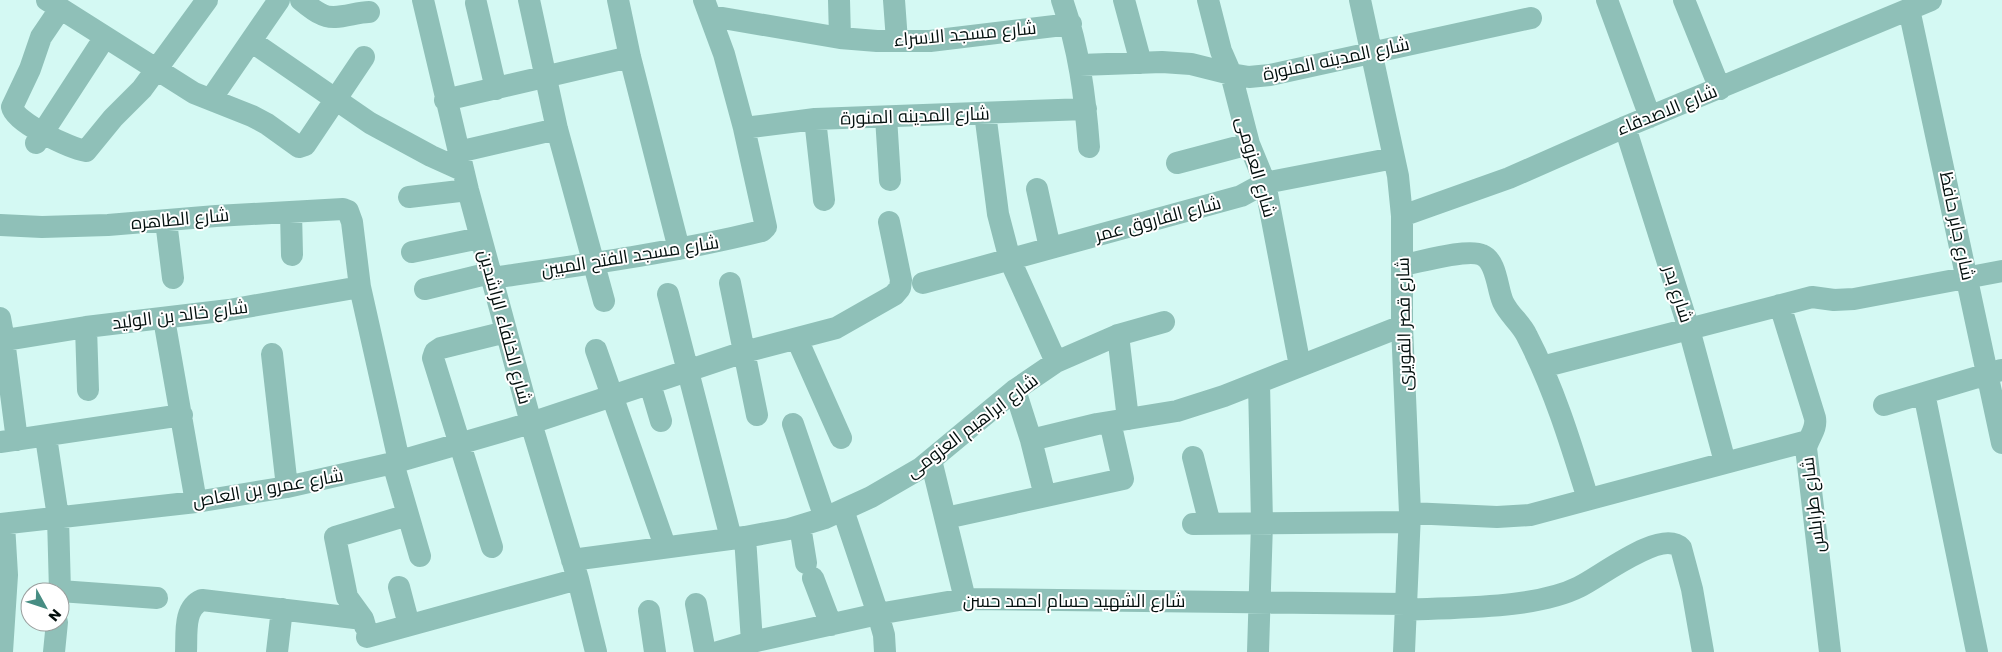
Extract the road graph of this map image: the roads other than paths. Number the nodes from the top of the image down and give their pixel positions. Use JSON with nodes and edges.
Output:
{"nodes":[{"id":1,"x":208,"y":0,"type":"edge"},
{"id":2,"x":278,"y":0,"type":"edge"},
{"id":3,"x":301,"y":0,"type":"edge"},
{"id":4,"x":422,"y":0,"type":"edge"},
{"id":5,"x":529,"y":0,"type":"edge"},
{"id":6,"x":618,"y":0,"type":"edge"},
{"id":7,"x":839,"y":0,"type":"edge"},
{"id":8,"x":894,"y":0,"type":"edge"},
{"id":9,"x":1062,"y":0,"type":"edge"},
{"id":10,"x":1124,"y":0,"type":"edge"},
{"id":11,"x":1208,"y":0,"type":"edge"},
{"id":12,"x":1360,"y":0,"type":"edge"},
{"id":13,"x":1607,"y":0,"type":"edge"},
{"id":14,"x":1684,"y":0,"type":"edge"},
{"id":15,"x":1931,"y":0,"type":"edge"},
{"id":16,"x":476,"y":3,"type":"dead end"},
{"id":17,"x":53,"y":4,"type":"edge"},
{"id":18,"x":707,"y":8,"type":"edge"},
{"id":19,"x":1909,"y":9,"type":"junction"},
{"id":20,"x":369,"y":12,"type":"dead end"},
{"id":21,"x":1531,"y":18,"type":"dead end"},
{"id":22,"x":1070,"y":24,"type":"junction"},
{"id":23,"x":106,"y":37,"type":"junction"},
{"id":24,"x":840,"y":38,"type":"junction"},
{"id":25,"x":250,"y":41,"type":"junction"},
{"id":26,"x":897,"y":41,"type":"junction"},
{"id":27,"x":1371,"y":52,"type":"junction"},
{"id":28,"x":364,"y":57,"type":"dead end"},
{"id":29,"x":630,"y":57,"type":"junction"},
{"id":30,"x":1141,"y":63,"type":"junction"},
{"id":31,"x":1080,"y":65,"type":"junction"},
{"id":32,"x":157,"y":70,"type":"junction"},
{"id":33,"x":1231,"y":74,"type":"junction"},
{"id":34,"x":546,"y":78,"type":"junction"},
{"id":35,"x":496,"y":89,"type":"junction"},
{"id":36,"x":1720,"y":89,"type":"junction"},
{"id":37,"x":210,"y":99,"type":"junction"},
{"id":38,"x":336,"y":99,"type":"junction"},
{"id":39,"x":445,"y":100,"type":"junction"},
{"id":40,"x":1086,"y":109,"type":"junction"},
{"id":41,"x":985,"y":113,"type":"junction"},
{"id":42,"x":886,"y":117,"type":"junction"},
{"id":43,"x":1650,"y":117,"type":"junction"},
{"id":44,"x":815,"y":119,"type":"junction"},
{"id":45,"x":1626,"y":127,"type":"junction"},
{"id":46,"x":744,"y":128,"type":"junction"},
{"id":47,"x":557,"y":129,"type":"junction"},
{"id":48,"x":39,"y":138,"type":"junction"},
{"id":49,"x":1249,"y":144,"type":"junction"},
{"id":50,"x":1088,"y":147,"type":"dead end"},
{"id":51,"x":1394,"y":158,"type":"junction"},
{"id":52,"x":1176,"y":163,"type":"dead end"},
{"id":53,"x":463,"y":171,"type":"junction"},
{"id":54,"x":890,"y":180,"type":"dead end"},
{"id":55,"x":1265,"y":183,"type":"junction"},
{"id":56,"x":1036,"y":189,"type":"dead end"},
{"id":57,"x":409,"y":197,"type":"dead end"},
{"id":58,"x":824,"y":200,"type":"dead end"},
{"id":59,"x":291,"y":212,"type":"junction"},
{"id":60,"x":1402,"y":216,"type":"junction"},
{"id":61,"x":166,"y":221,"type":"junction"},
{"id":62,"x":889,"y":222,"type":"dead end"},
{"id":63,"x":0,"y":226,"type":"edge"},
{"id":64,"x":480,"y":238,"type":"junction"},
{"id":65,"x":1050,"y":248,"type":"junction"},
{"id":66,"x":679,"y":249,"type":"junction"},
{"id":67,"x":412,"y":252,"type":"dead end"},
{"id":68,"x":292,"y":255,"type":"dead end"},
{"id":69,"x":1010,"y":260,"type":"junction"},
{"id":70,"x":594,"y":264,"type":"junction"},
{"id":71,"x":1404,"y":265,"type":"junction"},
{"id":72,"x":2002,"y":271,"type":"edge"},
{"id":73,"x":491,"y":276,"type":"junction"},
{"id":74,"x":1968,"y":277,"type":"junction"},
{"id":75,"x":173,"y":278,"type":"dead end"},
{"id":76,"x":730,"y":283,"type":"dead end"},
{"id":77,"x":923,"y":283,"type":"dead end"},
{"id":78,"x":360,"y":288,"type":"junction"},
{"id":79,"x":425,"y":289,"type":"dead end"},
{"id":80,"x":668,"y":294,"type":"dead end"},
{"id":81,"x":604,"y":301,"type":"dead end"},
{"id":82,"x":1780,"y":305,"type":"junction"},
{"id":83,"x":164,"y":319,"type":"junction"},
{"id":84,"x":1164,"y":322,"type":"dead end"},
{"id":85,"x":1402,"y":326,"type":"junction"},
{"id":86,"x":86,"y":327,"type":"junction"},
{"id":87,"x":1689,"y":329,"type":"junction"},
{"id":88,"x":506,"y":332,"type":"junction"},
{"id":89,"x":2,"y":333,"type":"edge"},
{"id":90,"x":1118,"y":335,"type":"junction"},
{"id":91,"x":798,"y":339,"type":"junction"},
{"id":92,"x":596,"y":350,"type":"dead end"},
{"id":93,"x":744,"y":352,"type":"junction"},
{"id":94,"x":272,"y":354,"type":"dead end"},
{"id":95,"x":1056,"y":362,"type":"junction"},
{"id":96,"x":1300,"y":366,"type":"junction"},
{"id":97,"x":1542,"y":367,"type":"junction"},
{"id":98,"x":688,"y":372,"type":"junction"},
{"id":99,"x":1995,"y":372,"type":"edge"},
{"id":100,"x":1259,"y":383,"type":"junction"},
{"id":101,"x":650,"y":384,"type":"junction"},
{"id":102,"x":88,"y":390,"type":"dead end"},
{"id":103,"x":1015,"y":390,"type":"junction"},
{"id":104,"x":1924,"y":393,"type":"junction"},
{"id":105,"x":612,"y":396,"type":"junction"},
{"id":106,"x":1884,"y":405,"type":"dead end"},
{"id":107,"x":757,"y":414,"type":"dead end"},
{"id":108,"x":182,"y":415,"type":"junction"},
{"id":109,"x":661,"y":421,"type":"dead end"},
{"id":110,"x":1119,"y":421,"type":"junction"},
{"id":111,"x":531,"y":423,"type":"junction"},
{"id":112,"x":793,"y":424,"type":"dead end"},
{"id":113,"x":46,"y":437,"type":"junction"},
{"id":114,"x":841,"y":438,"type":"dead end"},
{"id":115,"x":1031,"y":440,"type":"junction"},
{"id":116,"x":8,"y":441,"type":"edge"},
{"id":117,"x":1808,"y":441,"type":"junction"},
{"id":118,"x":2002,"y":443,"type":"edge"},
{"id":119,"x":460,"y":444,"type":"junction"},
{"id":120,"x":1193,"y":457,"type":"dead end"},
{"id":121,"x":931,"y":460,"type":"junction"},
{"id":122,"x":396,"y":462,"type":"junction"},
{"id":123,"x":1725,"y":462,"type":"junction"},
{"id":124,"x":286,"y":487,"type":"junction"},
{"id":125,"x":1045,"y":496,"type":"junction"},
{"id":126,"x":1588,"y":499,"type":"junction"},
{"id":127,"x":196,"y":502,"type":"junction"},
{"id":128,"x":834,"y":514,"type":"junction"},
{"id":129,"x":408,"y":515,"type":"junction"},
{"id":130,"x":58,"y":517,"type":"junction"},
{"id":131,"x":1410,"y":517,"type":"junction"},
{"id":132,"x":946,"y":518,"type":"junction"},
{"id":133,"x":1262,"y":523,"type":"junction"},
{"id":134,"x":2,"y":524,"type":"edge"},
{"id":135,"x":800,"y":526,"type":"junction"},
{"id":136,"x":738,"y":538,"type":"junction"},
{"id":137,"x":665,"y":546,"type":"junction"},
{"id":138,"x":492,"y":547,"type":"dead end"},
{"id":139,"x":420,"y":556,"type":"dead end"},
{"id":140,"x":575,"y":570,"type":"junction"},
{"id":141,"x":60,"y":582,"type":"edge"},
{"id":142,"x":398,"y":587,"type":"dead end"},
{"id":143,"x":70,"y":593,"type":"edge"},
{"id":144,"x":157,"y":598,"type":"dead end"},
{"id":145,"x":964,"y":598,"type":"junction"},
{"id":146,"x":1258,"y":602,"type":"junction"},
{"id":147,"x":696,"y":604,"type":"dead end"},
{"id":148,"x":1406,"y":607,"type":"junction"},
{"id":149,"x":282,"y":609,"type":"junction"},
{"id":150,"x":649,"y":611,"type":"dead end"},
{"id":151,"x":878,"y":614,"type":"junction"},
{"id":152,"x":409,"y":625,"type":"junction"},
{"id":153,"x":830,"y":625,"type":"junction"},
{"id":154,"x":56,"y":632,"type":"edge"},
{"id":155,"x":365,"y":636,"type":"edge"},
{"id":156,"x":752,"y":642,"type":"junction"},
{"id":157,"x":797,"y":643,"type":"edge"},
{"id":158,"x":2,"y":652,"type":"edge"},
{"id":159,"x":54,"y":652,"type":"edge"},
{"id":160,"x":186,"y":652,"type":"edge"},
{"id":161,"x":277,"y":652,"type":"edge"},
{"id":162,"x":596,"y":652,"type":"edge"},
{"id":163,"x":655,"y":652,"type":"edge"},
{"id":164,"x":705,"y":652,"type":"edge"},
{"id":165,"x":718,"y":652,"type":"edge"},
{"id":166,"x":886,"y":652,"type":"edge"},
{"id":167,"x":1258,"y":652,"type":"edge"},
{"id":168,"x":1404,"y":652,"type":"edge"},
{"id":169,"x":1703,"y":652,"type":"edge"},
{"id":170,"x":1830,"y":652,"type":"edge"},
{"id":171,"x":1977,"y":652,"type":"edge"}],
"edges":[{"from":1,"to":32,"type":"street"},
{"from":2,"to":25,"type":"street"},
{"from":3,"to":20,"type":"street"},
{"from":4,"to":39,"type":"street","name":"شارع الخلفاء الراشدين"},
{"from":5,"to":34,"type":"street"},
{"from":6,"to":29,"type":"street"},
{"from":7,"to":24,"type":"street"},
{"from":8,"to":26,"type":"street"},
{"from":9,"to":22,"type":"street"},
{"from":10,"to":30,"type":"street"},
{"from":11,"to":33,"type":"street","name":"شارع العزومى"},
{"from":12,"to":27,"type":"street","name":"شارع قصر القويرى"},
{"from":13,"to":43,"type":"street"},
{"from":14,"to":36,"type":"street"},
{"from":15,"to":19,"type":"street","name":"شارع الاصدقاء"},
{"from":16,"to":35,"type":"street"},
{"from":17,"to":23,"type":"street"},
{"from":17,"to":48,"type":"street"},
{"from":18,"to":24,"type":"street","name":"شارع مسجد الاسراء"},
{"from":18,"to":46,"type":"street"},
{"from":19,"to":36,"type":"street","name":"شارع الاصدقاء"},
{"from":19,"to":74,"type":"street","name":"شارع جابر حافظ"},
{"from":21,"to":27,"type":"street","name":"شارع المدينه المنورة"},
{"from":22,"to":26,"type":"street","name":"شارع مسجد الاسراء"},
{"from":22,"to":31,"type":"street"},
{"from":23,"to":32,"type":"street"},
{"from":23,"to":48,"type":"street"},
{"from":24,"to":26,"type":"street","name":"شارع مسجد الاسراء"},
{"from":25,"to":37,"type":"street"},
{"from":25,"to":38,"type":"street"},
{"from":27,"to":33,"type":"street","name":"شارع المدينه المنورة"},
{"from":27,"to":51,"type":"street","name":"شارع قصر القويرى"},
{"from":28,"to":38,"type":"street"},
{"from":29,"to":34,"type":"street"},
{"from":29,"to":66,"type":"street"},
{"from":30,"to":31,"type":"street","name":"شارع المدينه المنورة"},
{"from":30,"to":33,"type":"street","name":"شارع المدينه المنورة"},
{"from":31,"to":40,"type":"street"},
{"from":32,"to":37,"type":"street"},
{"from":32,"to":48,"type":"street"},
{"from":33,"to":49,"type":"street","name":"شارع العزومى"},
{"from":34,"to":35,"type":"street"},
{"from":34,"to":47,"type":"street"},
{"from":35,"to":39,"type":"street"},
{"from":36,"to":43,"type":"street","name":"شارع الاصدقاء"},
{"from":37,"to":38,"type":"street"},
{"from":38,"to":53,"type":"street"},
{"from":39,"to":53,"type":"street","name":"شارع الخلفاء الراشدين"},
{"from":40,"to":41,"type":"street","name":"شارع المدينه المنورة"},
{"from":40,"to":50,"type":"street"},
{"from":41,"to":42,"type":"street","name":"شارع المدينه المنورة"},
{"from":41,"to":69,"type":"street"},
{"from":42,"to":44,"type":"street","name":"شارع المدينه المنورة"},
{"from":42,"to":54,"type":"street"},
{"from":43,"to":45,"type":"street","name":"شارع الاصدقاء"},
{"from":44,"to":46,"type":"street","name":"شارع المدينه المنورة"},
{"from":44,"to":58,"type":"street"},
{"from":45,"to":60,"type":"street","name":"شارع الاصدقاء"},
{"from":45,"to":87,"type":"street","name":"شارع بدر"},
{"from":46,"to":66,"type":"street","name":"شارع مسجد الفتح المبين"},
{"from":47,"to":53,"type":"street"},
{"from":47,"to":70,"type":"street"},
{"from":49,"to":52,"type":"street"},
{"from":49,"to":55,"type":"street","name":"شارع العزومى"},
{"from":51,"to":55,"type":"street","name":"شارع الفاروق عمر"},
{"from":51,"to":60,"type":"street","name":"شارع قصر القويرى"},
{"from":53,"to":57,"type":"street"},
{"from":53,"to":64,"type":"street","name":"شارع الخلفاء الراشدين"},
{"from":55,"to":65,"type":"street","name":"شارع الفاروق عمر"},
{"from":55,"to":96,"type":"street","name":"شارع العزومى"},
{"from":56,"to":65,"type":"street"},
{"from":59,"to":61,"type":"street","name":"شارع الطاهره"},
{"from":59,"to":68,"type":"street"},
{"from":59,"to":78,"type":"street","name":"شارع الطاهره"},
{"from":60,"to":71,"type":"street","name":"شارع قصر القويرى"},
{"from":61,"to":63,"type":"street","name":"شارع الطاهره"},
{"from":61,"to":75,"type":"street"},
{"from":62,"to":91,"type":"street","name":"شارع عمرو بن العاص"},
{"from":64,"to":67,"type":"street"},
{"from":64,"to":73,"type":"street","name":"شارع الخلفاء الراشدين"},
{"from":65,"to":69,"type":"street","name":"شارع الفاروق عمر"},
{"from":66,"to":70,"type":"street","name":"شارع مسجد الفتح المبين"},
{"from":69,"to":77,"type":"street","name":"شارع الفاروق عمر"},
{"from":69,"to":95,"type":"street"},
{"from":70,"to":73,"type":"street","name":"شارع مسجد الفتح المبين"},
{"from":70,"to":81,"type":"street"},
{"from":71,"to":85,"type":"street","name":"شارع قصر القويرى"},
{"from":71,"to":97,"type":"street"},
{"from":72,"to":74,"type":"street"},
{"from":73,"to":79,"type":"street","name":"شارع مسجد الفتح المبين"},
{"from":73,"to":88,"type":"street","name":"شارع الخلفاء الراشدين"},
{"from":74,"to":82,"type":"street"},
{"from":74,"to":99,"type":"street","name":"شارع جابر حافظ"},
{"from":76,"to":93,"type":"street"},
{"from":78,"to":83,"type":"street","name":"شارع خالد بن الوليد"},
{"from":78,"to":122,"type":"street"},
{"from":80,"to":98,"type":"street"},
{"from":82,"to":87,"type":"street"},
{"from":82,"to":117,"type":"street","name":"شارع طرابلس"},
{"from":83,"to":86,"type":"street","name":"شارع خالد بن الوليد"},
{"from":83,"to":108,"type":"street"},
{"from":84,"to":90,"type":"street","name":"شارع ابراهيم العزومى"},
{"from":85,"to":96,"type":"street"},
{"from":85,"to":131,"type":"street","name":"شارع قصر القويرى"},
{"from":86,"to":89,"type":"street","name":"شارع خالد بن الوليد"},
{"from":86,"to":102,"type":"street"},
{"from":87,"to":97,"type":"street"},
{"from":87,"to":123,"type":"street","name":"شارع بدر"},
{"from":88,"to":111,"type":"street","name":"شارع الخلفاء الراشدين"},
{"from":88,"to":119,"type":"street"},
{"from":89,"to":116,"type":"street"},
{"from":90,"to":95,"type":"street","name":"شارع ابراهيم العزومى"},
{"from":90,"to":110,"type":"street"},
{"from":91,"to":93,"type":"street","name":"شارع عمرو بن العاص"},
{"from":91,"to":114,"type":"street"},
{"from":92,"to":105,"type":"street"},
{"from":93,"to":98,"type":"street","name":"شارع عمرو بن العاص"},
{"from":93,"to":107,"type":"street"},
{"from":94,"to":124,"type":"street"},
{"from":95,"to":103,"type":"street","name":"شارع ابراهيم العزومى"},
{"from":96,"to":100,"type":"street"},
{"from":97,"to":126,"type":"street"},
{"from":98,"to":101,"type":"street","name":"شارع عمرو بن العاص"},
{"from":98,"to":136,"type":"street"},
{"from":99,"to":104,"type":"street"},
{"from":99,"to":118,"type":"street","name":"شارع جابر حافظ"},
{"from":100,"to":110,"type":"street"},
{"from":100,"to":133,"type":"street"},
{"from":101,"to":105,"type":"street","name":"شارع عمرو بن العاص"},
{"from":101,"to":109,"type":"street"},
{"from":103,"to":115,"type":"street"},
{"from":103,"to":121,"type":"street","name":"شارع ابراهيم العزومى"},
{"from":104,"to":106,"type":"street"},
{"from":104,"to":171,"type":"street"},
{"from":105,"to":111,"type":"street","name":"شارع عمرو بن العاص"},
{"from":105,"to":137,"type":"street"},
{"from":108,"to":113,"type":"street"},
{"from":108,"to":127,"type":"street"},
{"from":110,"to":115,"type":"street"},
{"from":110,"to":125,"type":"street"},
{"from":111,"to":119,"type":"street","name":"شارع عمرو بن العاص"},
{"from":111,"to":140,"type":"street","name":"شارع الخلفاء الراشدين"},
{"from":112,"to":128,"type":"street"},
{"from":113,"to":116,"type":"street"},
{"from":113,"to":130,"type":"street"},
{"from":115,"to":125,"type":"street"},
{"from":117,"to":123,"type":"street"},
{"from":117,"to":170,"type":"street","name":"شارع طرابلس"},
{"from":119,"to":122,"type":"street","name":"شارع عمرو بن العاص"},
{"from":119,"to":138,"type":"street"},
{"from":120,"to":133,"type":"street"},
{"from":121,"to":128,"type":"street","name":"شارع ابراهيم العزومى"},
{"from":121,"to":132,"type":"street"},
{"from":122,"to":124,"type":"street","name":"شارع عمرو بن العاص"},
{"from":122,"to":129,"type":"street"},
{"from":123,"to":126,"type":"street"},
{"from":124,"to":127,"type":"street","name":"شارع عمرو بن العاص"},
{"from":125,"to":132,"type":"street"},
{"from":126,"to":131,"type":"street"},
{"from":127,"to":130,"type":"street","name":"شارع عمرو بن العاص"},
{"from":128,"to":135,"type":"street","name":"شارع ابراهيم العزومى"},
{"from":128,"to":151,"type":"street"},
{"from":129,"to":139,"type":"street"},
{"from":129,"to":155,"type":"street"},
{"from":130,"to":134,"type":"street","name":"شارع عمرو بن العاص"},
{"from":130,"to":141,"type":"street"},
{"from":131,"to":133,"type":"street"},
{"from":131,"to":148,"type":"street","name":"شارع قصر القويرى"},
{"from":132,"to":145,"type":"street"},
{"from":133,"to":146,"type":"street"},
{"from":134,"to":158,"type":"street"},
{"from":135,"to":136,"type":"street","name":"شارع ابراهيم العزومى"},
{"from":135,"to":153,"type":"street"},
{"from":136,"to":137,"type":"street","name":"شارع ابراهيم العزومى"},
{"from":136,"to":156,"type":"street"},
{"from":137,"to":140,"type":"street","name":"شارع ابراهيم العزومى"},
{"from":140,"to":152,"type":"street","name":"شارع ابراهيم العزومى"},
{"from":140,"to":162,"type":"street","name":"شارع الخلفاء الراشدين"},
{"from":142,"to":152,"type":"street"},
{"from":143,"to":144,"type":"street"},
{"from":145,"to":146,"type":"street","name":"شارع الشهيد حسام احمد حسن"},
{"from":145,"to":151,"type":"street","name":"شارع الشهيد حسام احمد حسن"},
{"from":146,"to":148,"type":"street","name":"شارع الشهيد حسام احمد حسن"},
{"from":146,"to":167,"type":"street"},
{"from":147,"to":164,"type":"street"},
{"from":148,"to":168,"type":"street","name":"شارع قصر القويرى"},
{"from":148,"to":169,"type":"street","name":"شارع الشهيد حسام احمد حسن"},
{"from":149,"to":155,"type":"street"},
{"from":149,"to":160,"type":"street"},
{"from":149,"to":161,"type":"street"},
{"from":150,"to":163,"type":"street"},
{"from":151,"to":153,"type":"street","name":"شارع الشهيد حسام احمد حسن"},
{"from":151,"to":166,"type":"street"},
{"from":152,"to":155,"type":"street","name":"شارع ابراهيم العزومى"},
{"from":153,"to":157,"type":"street","name":"شارع الشهيد حسام احمد حسن"},
{"from":154,"to":159,"type":"street"},
{"from":156,"to":157,"type":"street","name":"شارع الشهيد حسام احمد حسن"},
{"from":156,"to":165,"type":"street","name":"شارع الشهيد حسام احمد حسن"}]}
